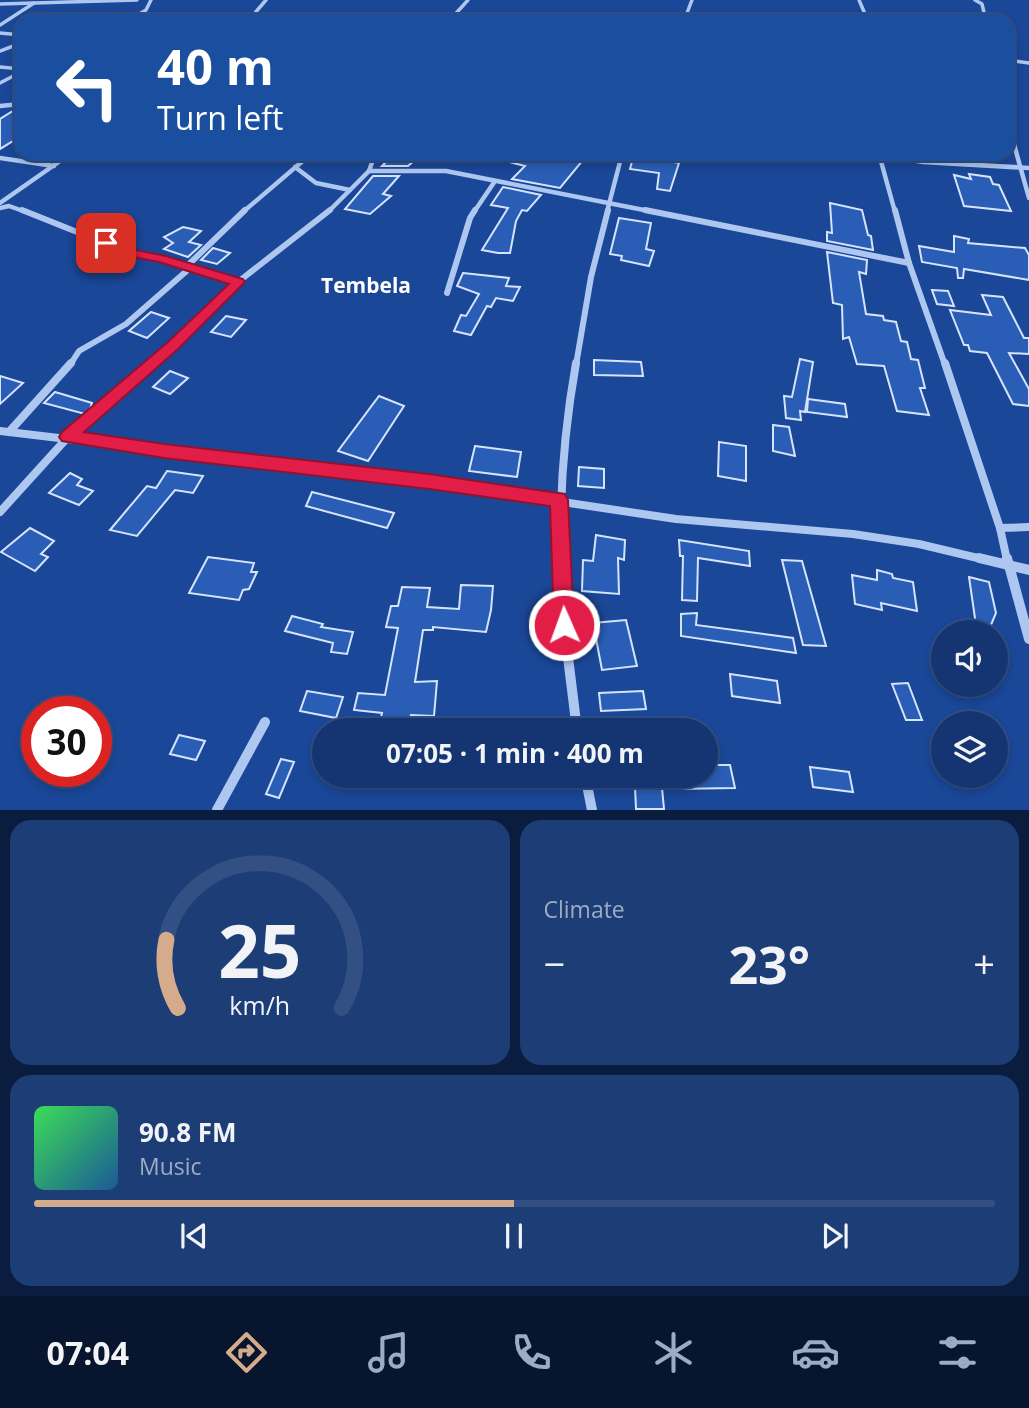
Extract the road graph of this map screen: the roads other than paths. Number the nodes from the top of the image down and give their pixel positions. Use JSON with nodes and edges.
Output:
{"nodes":[{"id":1,"x":137,"y":0,"type":"edge"},
{"id":2,"x":151,"y":0,"type":"edge"},
{"id":3,"x":266,"y":0,"type":"edge"},
{"id":4,"x":468,"y":0,"type":"edge"},
{"id":5,"x":975,"y":0,"type":"edge"},
{"id":6,"x":34,"y":2,"type":"junction"},
{"id":7,"x":0,"y":4,"type":"edge"},
{"id":8,"x":19,"y":14,"type":"edge"},
{"id":9,"x":139,"y":14,"type":"edge"},
{"id":10,"x":254,"y":14,"type":"edge"},
{"id":11,"x":455,"y":14,"type":"edge"},
{"id":12,"x":984,"y":14,"type":"edge"},
{"id":13,"x":0,"y":75,"type":"edge"},
{"id":14,"x":14,"y":75,"type":"edge"},
{"id":15,"x":9,"y":78,"type":"junction"},
{"id":16,"x":0,"y":83,"type":"edge"},
{"id":17,"x":1015,"y":150,"type":"edge"},
{"id":18,"x":20,"y":161,"type":"edge"},
{"id":19,"x":61,"y":161,"type":"edge"},
{"id":20,"x":302,"y":161,"type":"edge"},
{"id":21,"x":373,"y":161,"type":"edge"},
{"id":22,"x":620,"y":161,"type":"edge"},
{"id":23,"x":880,"y":161,"type":"edge"},
{"id":24,"x":917,"y":161,"type":"edge"},
{"id":25,"x":54,"y":166,"type":"junction"},
{"id":26,"x":1019,"y":166,"type":"junction"},
{"id":27,"x":295,"y":167,"type":"junction"},
{"id":28,"x":1029,"y":168,"type":"edge"},
{"id":29,"x":369,"y":171,"type":"junction"},
{"id":30,"x":495,"y":181,"type":"junction"},
{"id":31,"x":350,"y":190,"type":"junction"},
{"id":32,"x":15,"y":193,"type":"junction"},
{"id":33,"x":1029,"y":198,"type":"edge"},
{"id":34,"x":0,"y":203,"type":"edge"},
{"id":35,"x":607,"y":204,"type":"junction"},
{"id":36,"x":9,"y":206,"type":"junction"},
{"id":37,"x":0,"y":208,"type":"edge"},
{"id":38,"x":909,"y":263,"type":"junction"},
{"id":39,"x":188,"y":267,"type":"junction"},
{"id":40,"x":238,"y":282,"type":"junction"},
{"id":41,"x":447,"y":293,"type":"dead end"},
{"id":42,"x":4,"y":432,"type":"edge"},
{"id":43,"x":68,"y":437,"type":"junction"},
{"id":44,"x":559,"y":500,"type":"junction"},
{"id":45,"x":0,"y":512,"type":"edge"},
{"id":46,"x":1029,"y":527,"type":"edge"},
{"id":47,"x":1000,"y":528,"type":"junction"},
{"id":48,"x":1007,"y":565,"type":"junction"},
{"id":49,"x":1029,"y":570,"type":"edge"},
{"id":50,"x":1029,"y":639,"type":"edge"},
{"id":51,"x":576,"y":718,"type":"edge"},
{"id":52,"x":265,"y":722,"type":"dead end"},
{"id":53,"x":588,"y":788,"type":"edge"},
{"id":54,"x":217,"y":810,"type":"edge"},
{"id":55,"x":592,"y":810,"type":"edge"}],
"edges":[{"from":1,"to":6,"type":"street"},
{"from":2,"to":9,"type":"street"},
{"from":3,"to":10,"type":"street"},
{"from":4,"to":11,"type":"street"},
{"from":5,"to":12,"type":"street"},
{"from":6,"to":7,"type":"street"},
{"from":6,"to":8,"type":"street"},
{"from":13,"to":15,"type":"street"},
{"from":14,"to":15,"type":"street"},
{"from":15,"to":16,"type":"street"},
{"from":17,"to":26,"type":"street"},
{"from":18,"to":25,"type":"street"},
{"from":19,"to":25,"type":"street"},
{"from":20,"to":27,"type":"street"},
{"from":21,"to":29,"type":"street"},
{"from":22,"to":35,"type":"street"},
{"from":23,"to":38,"type":"street"},
{"from":24,"to":26,"type":"street"},
{"from":25,"to":32,"type":"street"},
{"from":26,"to":28,"type":"street"},
{"from":26,"to":33,"type":"street"},
{"from":27,"to":31,"type":"street"},
{"from":27,"to":39,"type":"street"},
{"from":29,"to":30,"type":"street"},
{"from":29,"to":31,"type":"street"},
{"from":30,"to":35,"type":"street"},
{"from":30,"to":41,"type":"street"},
{"from":31,"to":40,"type":"street"},
{"from":32,"to":34,"type":"street"},
{"from":32,"to":36,"type":"street"},
{"from":35,"to":38,"type":"street"},
{"from":35,"to":44,"type":"street"},
{"from":36,"to":37,"type":"street"},
{"from":36,"to":39,"type":"street"},
{"from":38,"to":47,"type":"street"},
{"from":39,"to":40,"type":"street"},
{"from":39,"to":42,"type":"street"},
{"from":40,"to":43,"type":"street"},
{"from":42,"to":43,"type":"street"},
{"from":43,"to":44,"type":"street"},
{"from":43,"to":45,"type":"street"},
{"from":44,"to":48,"type":"street"},
{"from":44,"to":51,"type":"street"},
{"from":46,"to":47,"type":"street"},
{"from":47,"to":48,"type":"street"},
{"from":48,"to":49,"type":"street"},
{"from":48,"to":50,"type":"street"},
{"from":52,"to":54,"type":"street"},
{"from":53,"to":55,"type":"street"}]}
